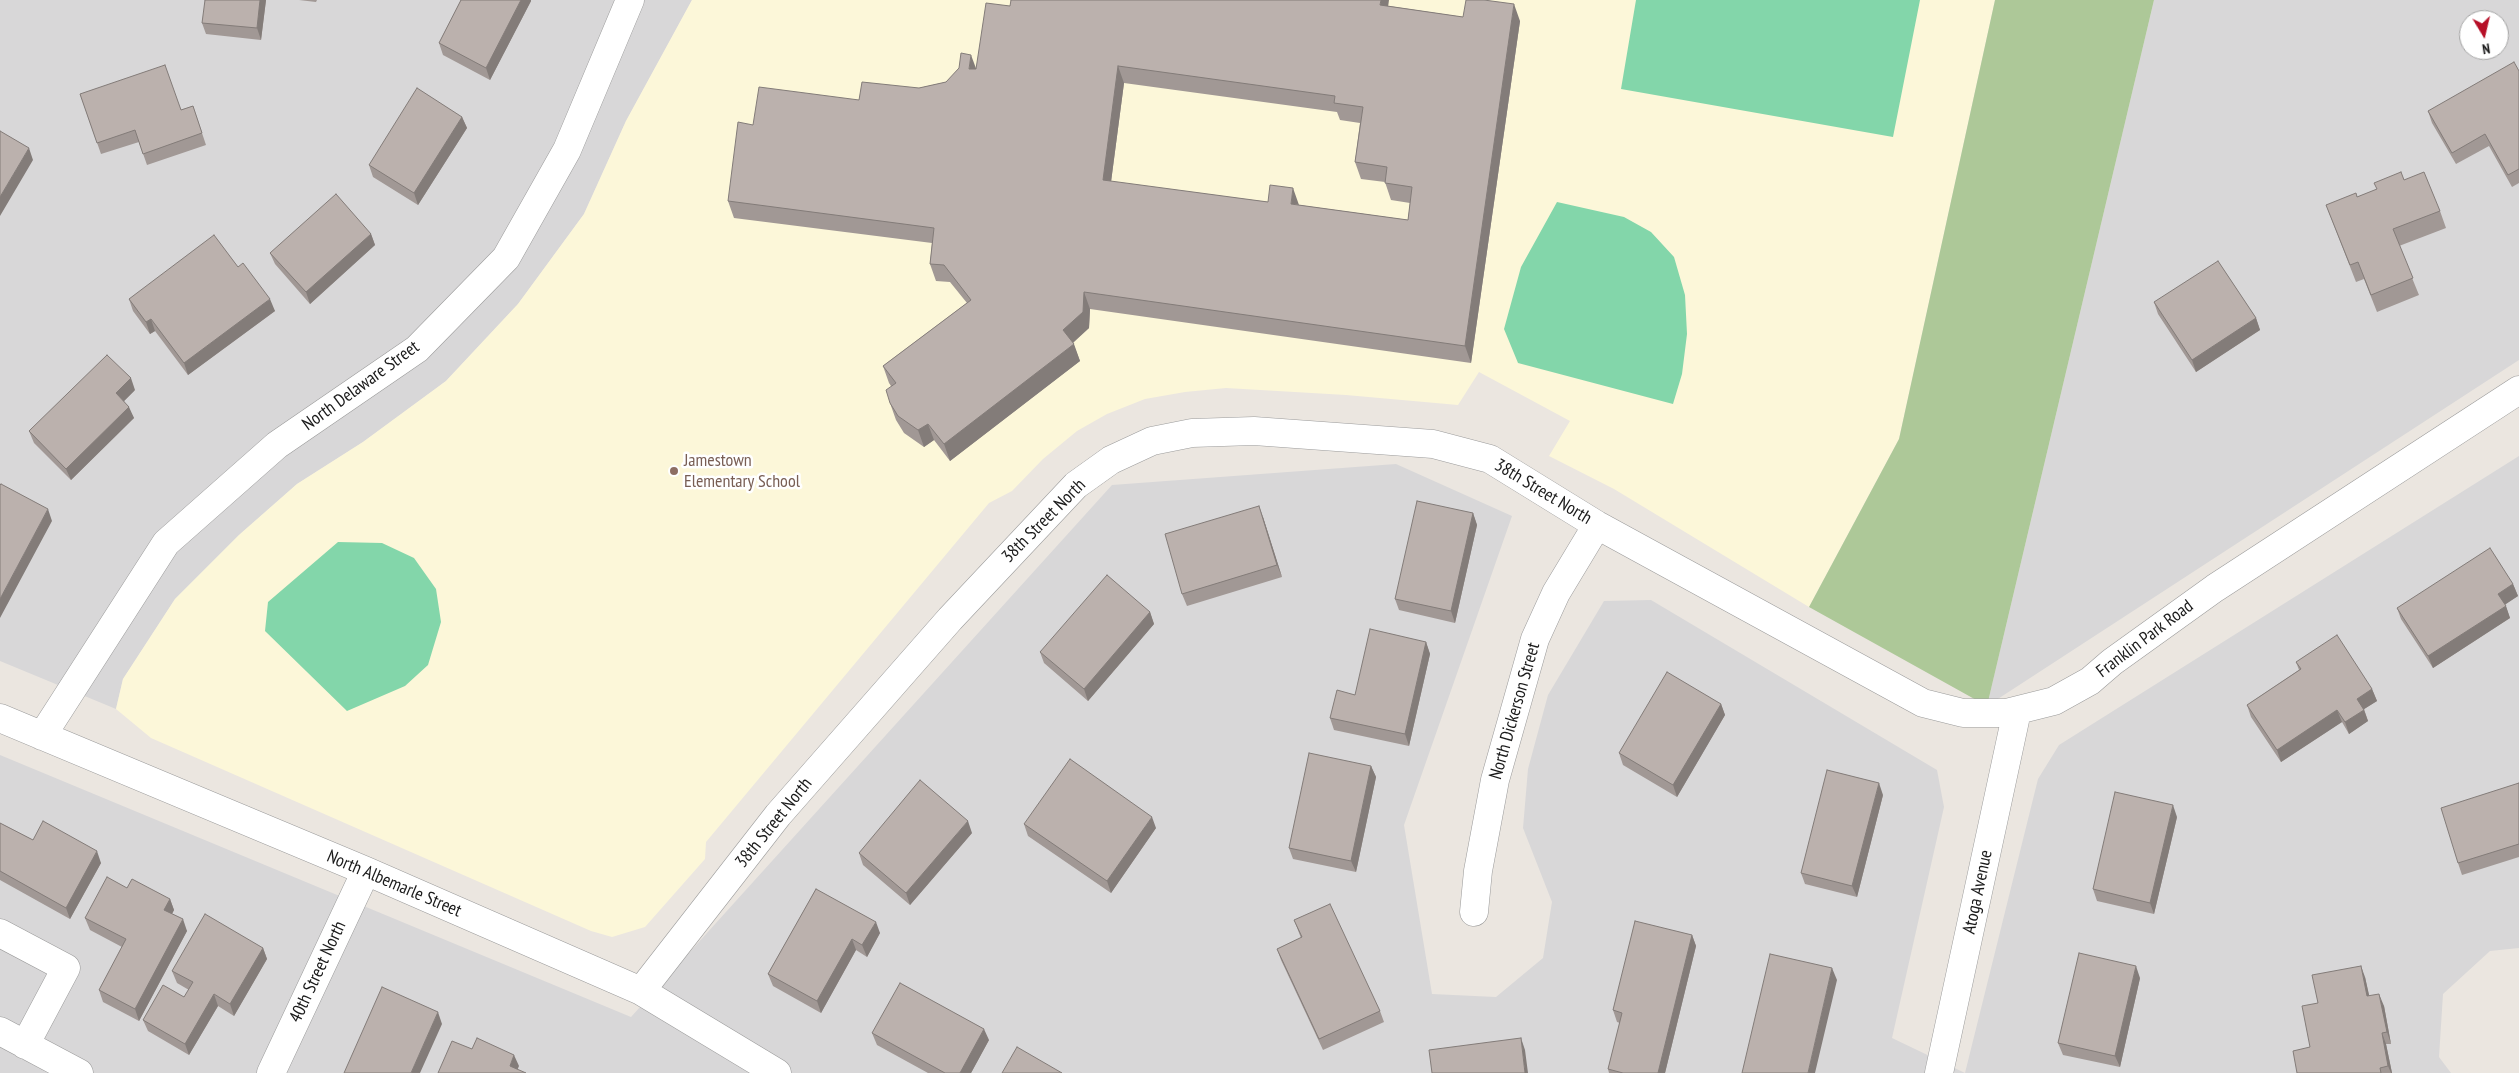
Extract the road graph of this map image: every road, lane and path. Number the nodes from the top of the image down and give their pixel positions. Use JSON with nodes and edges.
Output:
{"nodes":[{"id":1,"x":630,"y":0,"type":"edge"},
{"id":2,"x":2519,"y":390,"type":"edge"},
{"id":3,"x":1597,"y":525,"type":"junction"},
{"id":4,"x":1743,"y":603,"type":"joint"},
{"id":5,"x":2017,"y":712,"type":"junction"},
{"id":6,"x":0,"y":718,"type":"edge"},
{"id":7,"x":42,"y":736,"type":"junction"},
{"id":8,"x":366,"y":871,"type":"junction"},
{"id":9,"x":1474,"y":912,"type":"dead end"},
{"id":10,"x":0,"y":933,"type":"edge"},
{"id":11,"x":641,"y":991,"type":"junction"},
{"id":12,"x":0,"y":1031,"type":"edge"},
{"id":13,"x":26,"y":1045,"type":"junction"},
{"id":14,"x":79,"y":1073,"type":"edge"},
{"id":15,"x":271,"y":1073,"type":"edge"},
{"id":16,"x":777,"y":1073,"type":"edge"},
{"id":17,"x":1939,"y":1073,"type":"edge"}],
"edges":[{"from":1,"to":7,"type":"street","name":"North Delaware Street"},
{"from":2,"to":5,"type":"street","name":"Franklin Park Road"},
{"from":3,"to":4,"type":"street","name":"38th Street North"},
{"from":3,"to":9,"type":"street","name":"North Dickerson Street"},
{"from":3,"to":11,"type":"street","name":"38th Street North"},
{"from":4,"to":5,"type":"street","name":"Franklin Park Road"},
{"from":5,"to":17,"type":"street","name":"Atoga Avenue"},
{"from":6,"to":7,"type":"street","name":"North Albemarle Street"},
{"from":7,"to":8,"type":"street","name":"North Albemarle Street"},
{"from":8,"to":11,"type":"street","name":"North Albemarle Street"},
{"from":8,"to":15,"type":"street","name":"40th Street North"},
{"from":10,"to":13,"type":"street"},
{"from":11,"to":16,"type":"street","name":"North Albemarle Street"},
{"from":12,"to":13,"type":"street"},
{"from":13,"to":14,"type":"street"}]}
